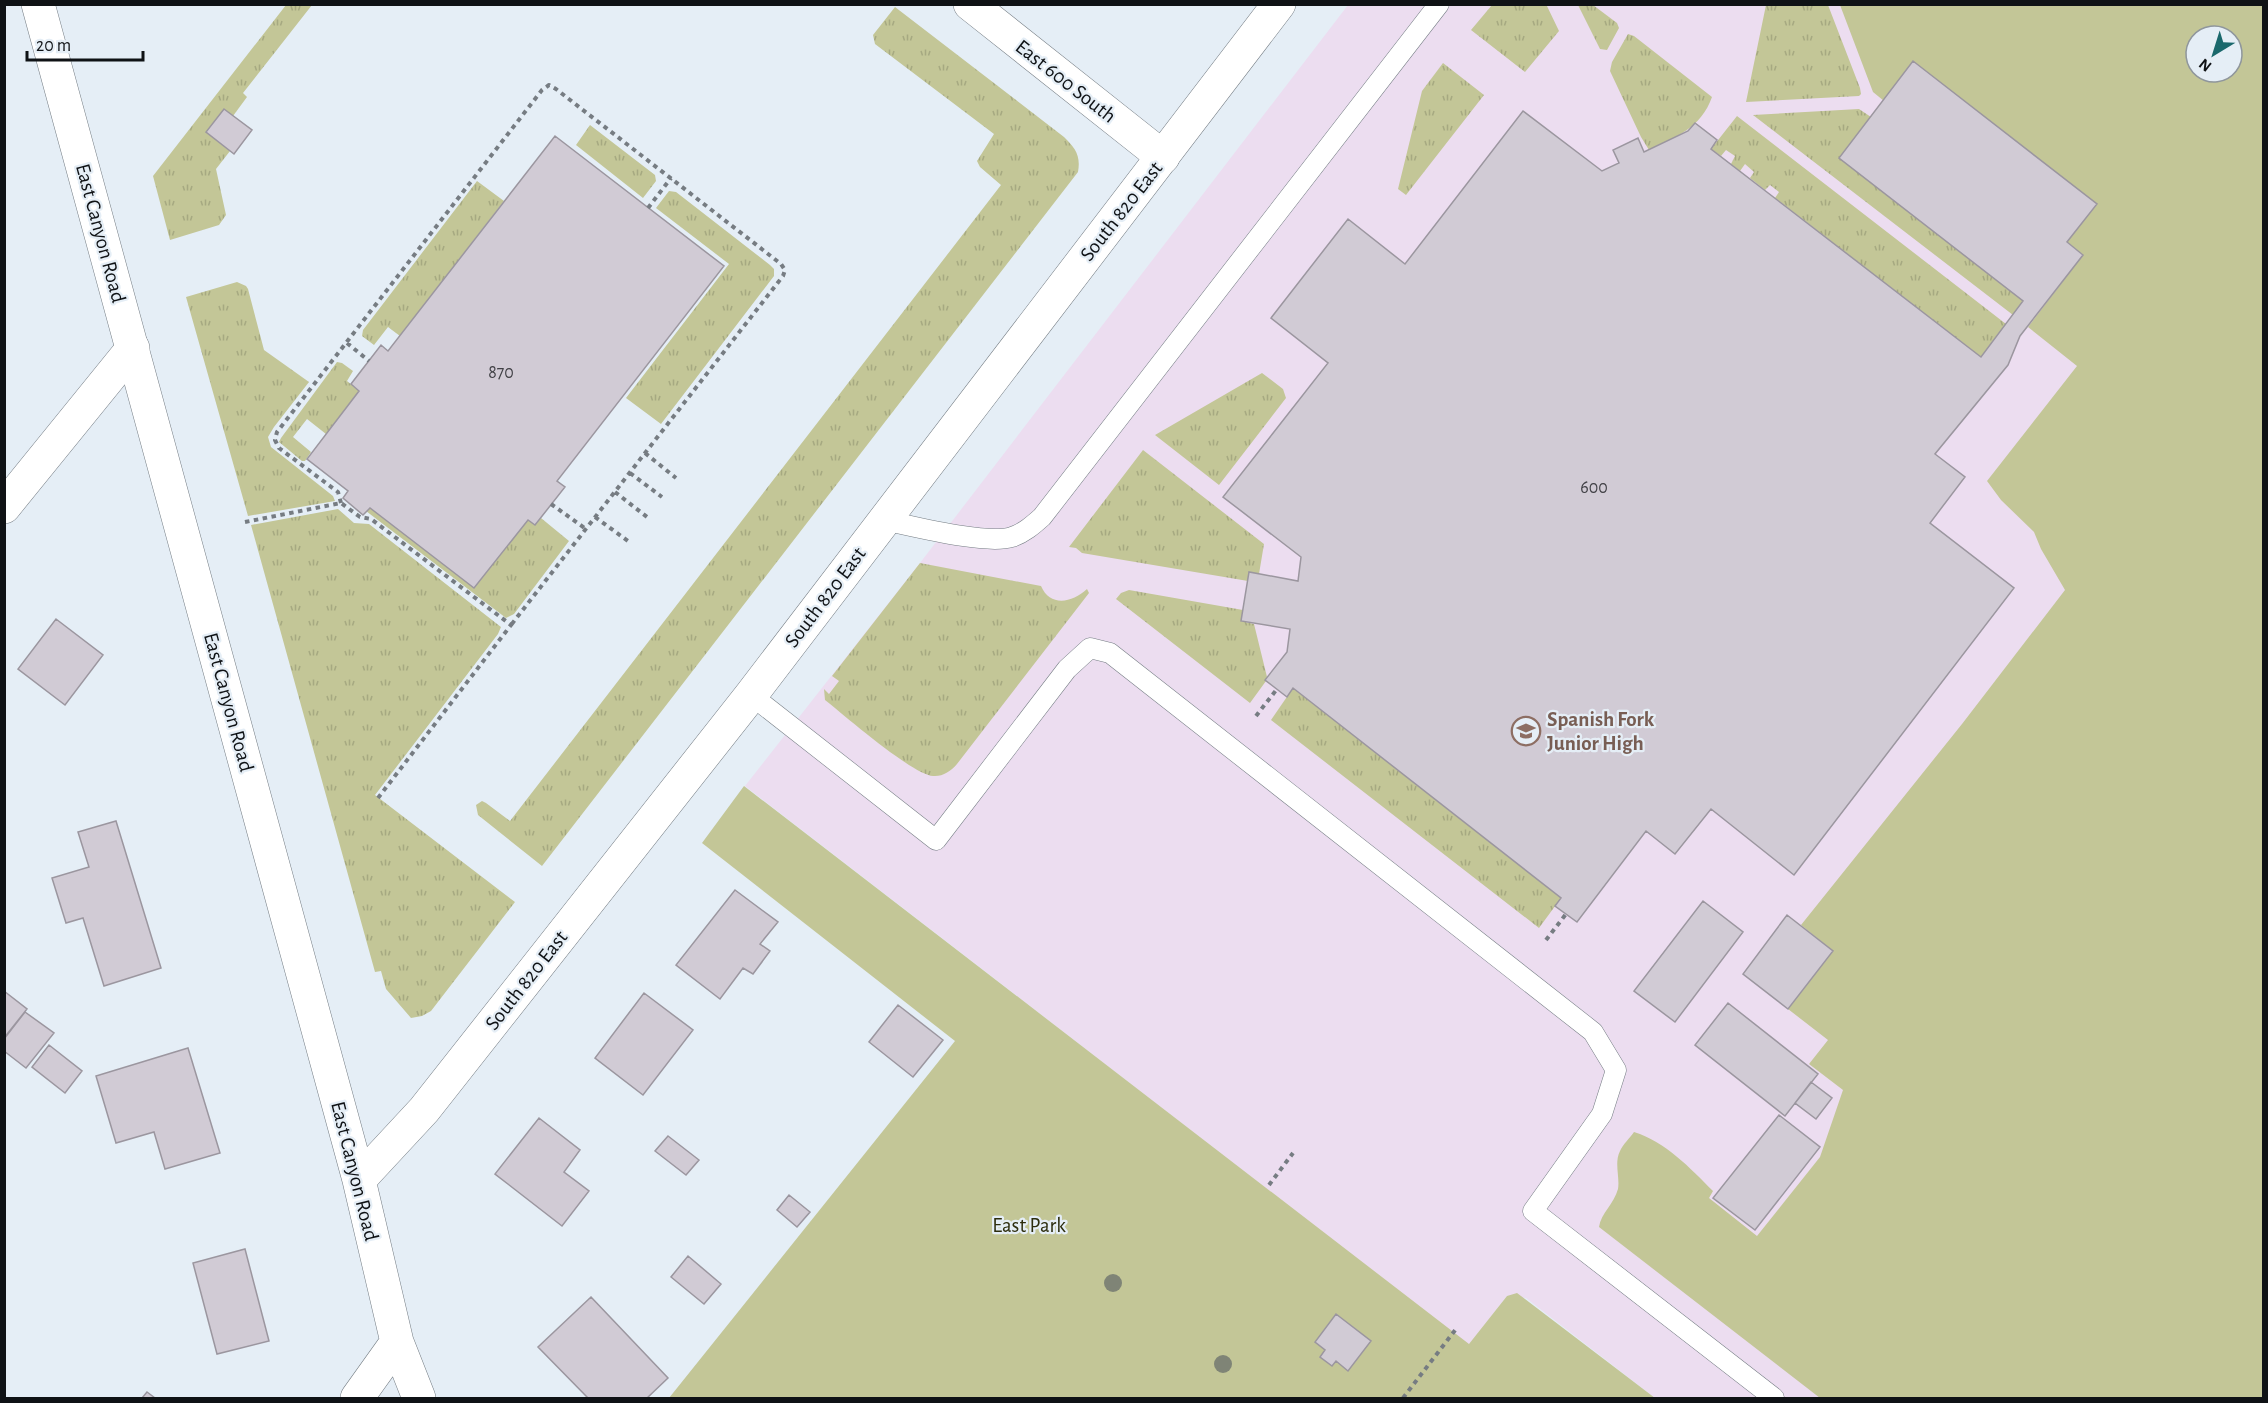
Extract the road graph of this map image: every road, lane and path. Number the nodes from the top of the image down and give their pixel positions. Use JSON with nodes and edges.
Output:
{"nodes":[{"id":1,"x":38,"y":4,"type":"edge"},
{"id":2,"x":969,"y":4,"type":"edge"},
{"id":3,"x":1279,"y":4,"type":"edge"},
{"id":4,"x":1439,"y":4,"type":"edge"},
{"id":5,"x":1163,"y":157,"type":"junction"},
{"id":6,"x":671,"y":178,"type":"junction"},
{"id":7,"x":648,"y":208,"type":"dead end"},
{"id":8,"x":346,"y":343,"type":"junction"},
{"id":9,"x":132,"y":348,"type":"junction"},
{"id":10,"x":369,"y":361,"type":"dead end"},
{"id":11,"x":645,"y":453,"type":"junction"},
{"id":12,"x":630,"y":472,"type":"junction"},
{"id":13,"x":676,"y":478,"type":"dead end"},
{"id":14,"x":615,"y":492,"type":"junction"},
{"id":15,"x":662,"y":497,"type":"dead end"},
{"id":16,"x":341,"y":503,"type":"junction"},
{"id":17,"x":551,"y":504,"type":"dead end"},
{"id":18,"x":4,"y":507,"type":"edge"},
{"id":19,"x":595,"y":517,"type":"junction"},
{"id":20,"x":647,"y":517,"type":"dead end"},
{"id":21,"x":883,"y":520,"type":"junction"},
{"id":22,"x":245,"y":522,"type":"dead end"},
{"id":23,"x":586,"y":530,"type":"junction"},
{"id":24,"x":628,"y":541,"type":"dead end"},
{"id":25,"x":512,"y":625,"type":"junction"},
{"id":26,"x":1276,"y":689,"type":"dead end"},
{"id":27,"x":751,"y":695,"type":"junction"},
{"id":28,"x":1256,"y":716,"type":"dead end"},
{"id":29,"x":378,"y":798,"type":"dead end"},
{"id":30,"x":1566,"y":914,"type":"dead end"},
{"id":31,"x":1546,"y":940,"type":"dead end"},
{"id":32,"x":1293,"y":1153,"type":"dead end"},
{"id":33,"x":359,"y":1180,"type":"junction"},
{"id":34,"x":1269,"y":1185,"type":"dead end"},
{"id":35,"x":1456,"y":1329,"type":"dead end"},
{"id":36,"x":398,"y":1342,"type":"junction"},
{"id":37,"x":357,"y":1398,"type":"edge"},
{"id":38,"x":419,"y":1398,"type":"edge"},
{"id":39,"x":1403,"y":1398,"type":"edge"},
{"id":40,"x":1774,"y":1398,"type":"edge"}],
"edges":[{"from":1,"to":9,"type":"street","name":"East Canyon Road"},
{"from":2,"to":5,"type":"street","name":"East 600 South"},
{"from":3,"to":5,"type":"street","name":"South 820 East"},
{"from":4,"to":21,"type":"lane"},
{"from":5,"to":21,"type":"street","name":"South 820 East"},
{"from":6,"to":7,"type":"path"},
{"from":6,"to":8,"type":"path"},
{"from":6,"to":11,"type":"path"},
{"from":8,"to":10,"type":"path"},
{"from":8,"to":16,"type":"path"},
{"from":9,"to":18,"type":"street"},
{"from":9,"to":33,"type":"street","name":"East Canyon Road"},
{"from":11,"to":12,"type":"path"},
{"from":11,"to":13,"type":"path"},
{"from":12,"to":14,"type":"path"},
{"from":12,"to":15,"type":"path"},
{"from":14,"to":19,"type":"path"},
{"from":14,"to":20,"type":"path"},
{"from":16,"to":22,"type":"path"},
{"from":16,"to":25,"type":"path"},
{"from":17,"to":23,"type":"path"},
{"from":19,"to":23,"type":"path"},
{"from":19,"to":24,"type":"path"},
{"from":21,"to":27,"type":"street","name":"South 820 East"},
{"from":23,"to":25,"type":"path"},
{"from":25,"to":29,"type":"path"},
{"from":26,"to":28,"type":"path"},
{"from":27,"to":33,"type":"street","name":"South 820 East"},
{"from":27,"to":40,"type":"lane"},
{"from":30,"to":31,"type":"path"},
{"from":32,"to":34,"type":"path"},
{"from":33,"to":36,"type":"street","name":"East Canyon Road"},
{"from":35,"to":39,"type":"path"},
{"from":36,"to":37,"type":"street"},
{"from":36,"to":38,"type":"street","name":"East Canyon Road"}]}
